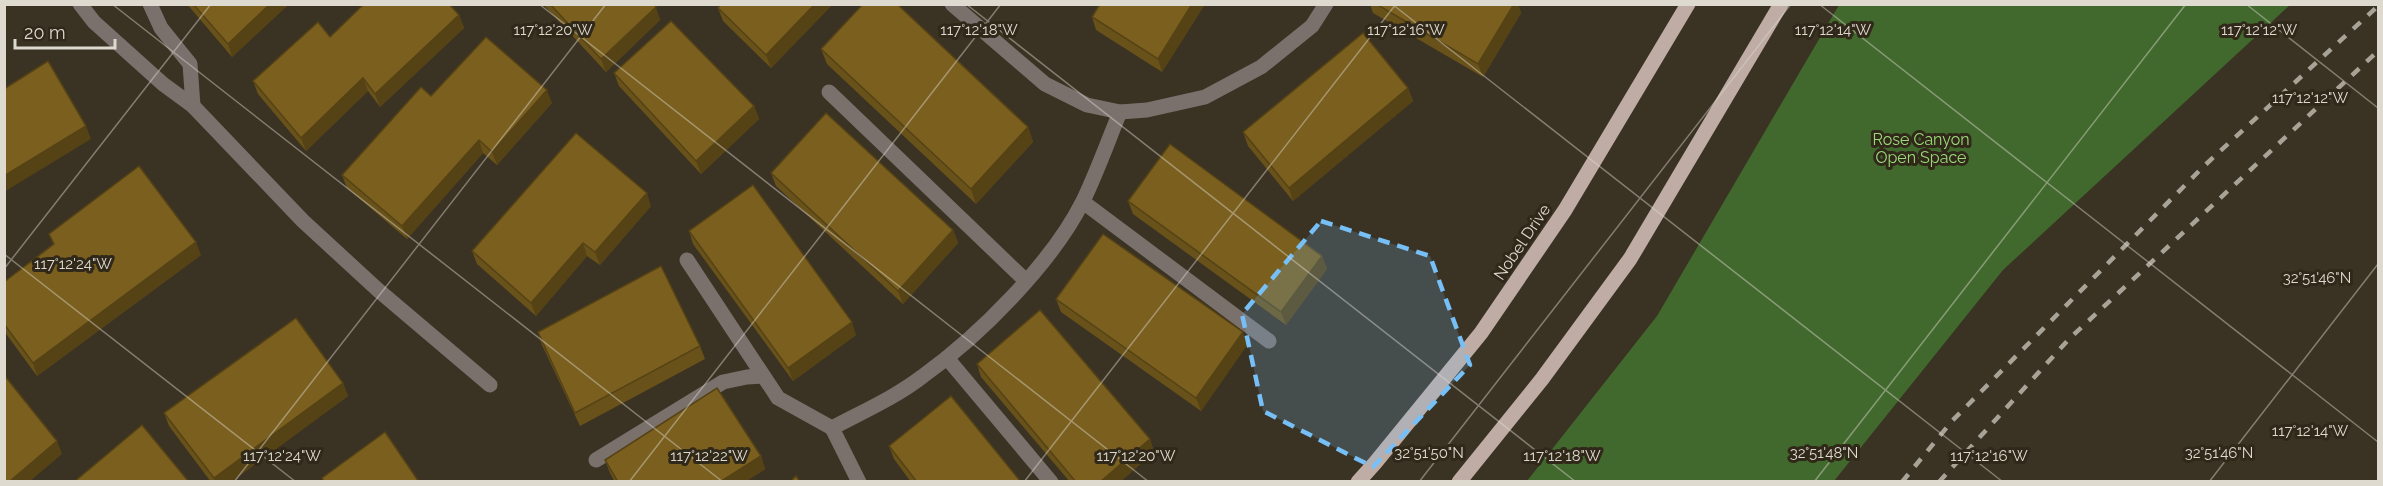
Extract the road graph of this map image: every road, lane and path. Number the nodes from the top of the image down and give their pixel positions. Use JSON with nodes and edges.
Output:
{"nodes":[{"id":1,"x":80,"y":4,"type":"edge"},
{"id":2,"x":150,"y":4,"type":"edge"},
{"id":3,"x":952,"y":4,"type":"edge"},
{"id":4,"x":1326,"y":4,"type":"edge"},
{"id":5,"x":1688,"y":4,"type":"edge"},
{"id":6,"x":1781,"y":4,"type":"edge"},
{"id":7,"x":829,"y":92,"type":"dead end"},
{"id":8,"x":193,"y":106,"type":"junction"},
{"id":9,"x":1120,"y":112,"type":"junction"},
{"id":10,"x":1083,"y":202,"type":"junction"},
{"id":11,"x":687,"y":260,"type":"dead end"},
{"id":12,"x":1026,"y":281,"type":"junction"},
{"id":13,"x":1269,"y":341,"type":"dead end"},
{"id":14,"x":947,"y":358,"type":"junction"},
{"id":15,"x":763,"y":376,"type":"junction"},
{"id":16,"x":490,"y":385,"type":"dead end"},
{"id":17,"x":832,"y":428,"type":"junction"},
{"id":18,"x":596,"y":460,"type":"dead end"},
{"id":19,"x":860,"y":482,"type":"edge"},
{"id":20,"x":1051,"y":482,"type":"edge"},
{"id":21,"x":1358,"y":482,"type":"edge"},
{"id":22,"x":1459,"y":482,"type":"edge"}],
"edges":[{"from":1,"to":8,"type":"lane"},
{"from":2,"to":8,"type":"lane"},
{"from":3,"to":9,"type":"lane"},
{"from":4,"to":9,"type":"lane"},
{"from":5,"to":21,"type":"main road","name":"Nobel Drive"},
{"from":6,"to":22,"type":"main road"},
{"from":7,"to":12,"type":"lane"},
{"from":8,"to":16,"type":"lane"},
{"from":9,"to":10,"type":"lane"},
{"from":10,"to":12,"type":"lane"},
{"from":10,"to":13,"type":"lane"},
{"from":11,"to":15,"type":"lane"},
{"from":12,"to":14,"type":"lane"},
{"from":14,"to":17,"type":"lane"},
{"from":14,"to":20,"type":"lane"},
{"from":15,"to":17,"type":"lane"},
{"from":15,"to":18,"type":"lane"},
{"from":17,"to":19,"type":"lane"}]}
